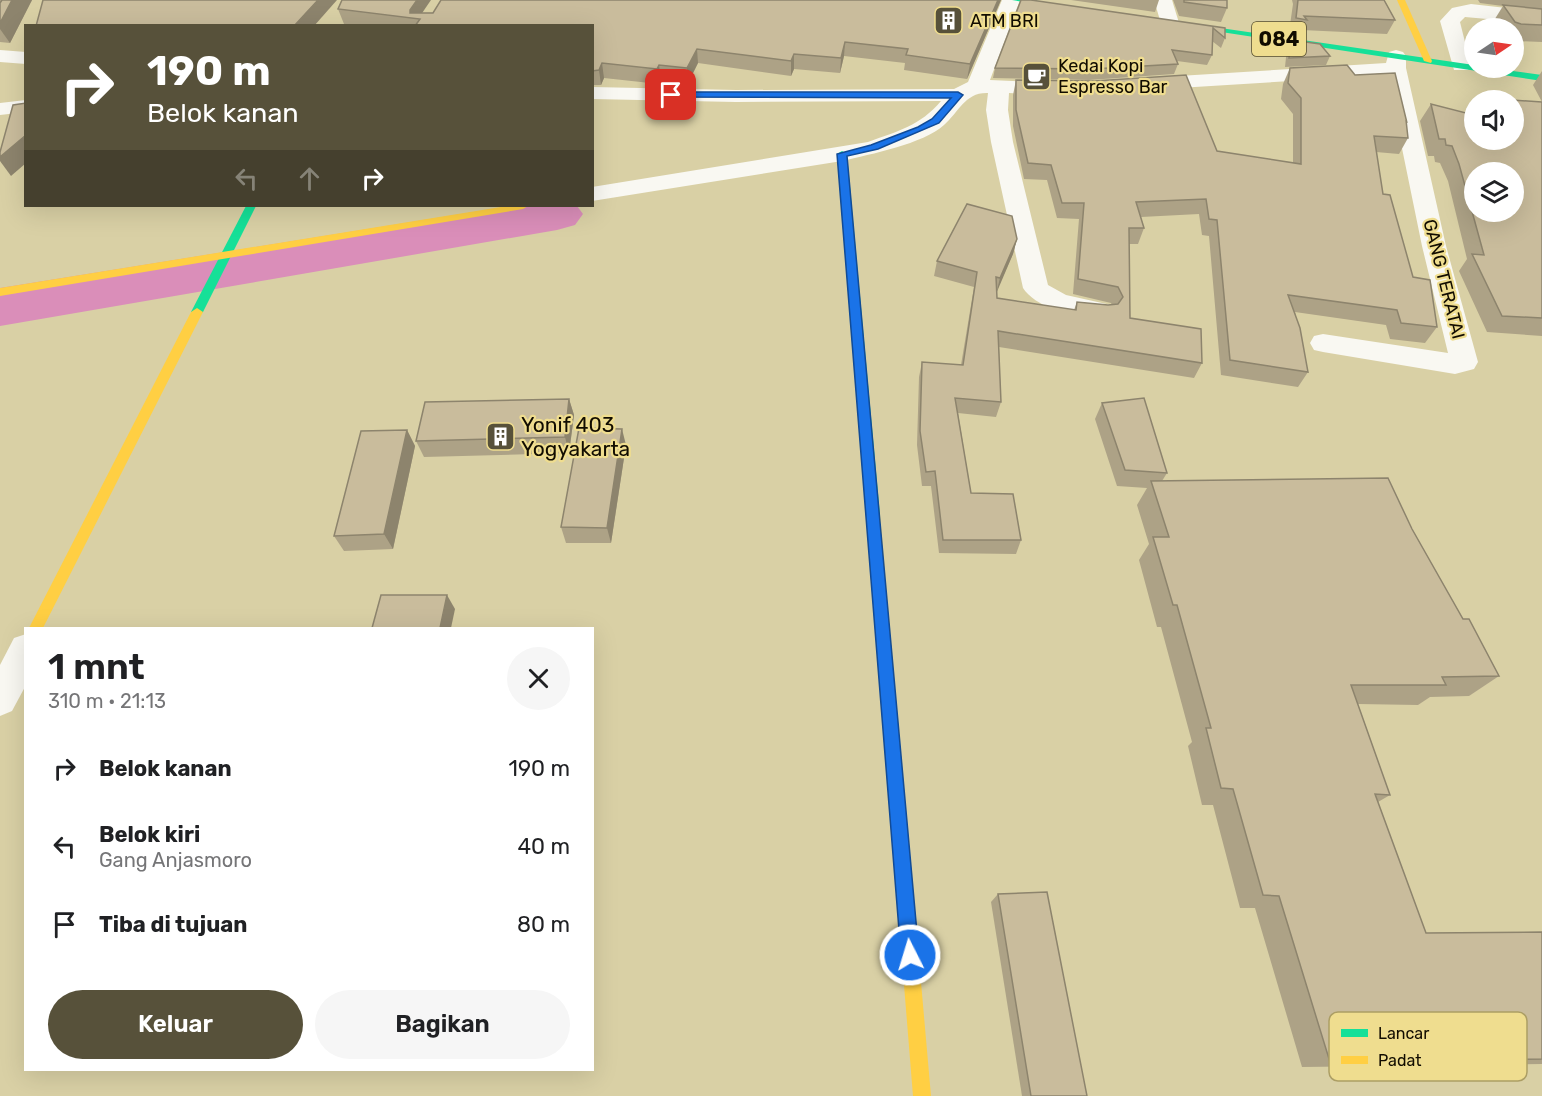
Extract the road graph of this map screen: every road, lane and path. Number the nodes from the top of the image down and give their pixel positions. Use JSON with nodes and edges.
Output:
{"nodes":[{"id":1,"x":1011,"y":0,"type":"edge"},
{"id":2,"x":1016,"y":0,"type":"edge"},
{"id":3,"x":1163,"y":0,"type":"edge"},
{"id":4,"x":1401,"y":0,"type":"edge"},
{"id":5,"x":1075,"y":9,"type":"edge"},
{"id":6,"x":1542,"y":18,"type":"edge"},
{"id":7,"x":1163,"y":22,"type":"joint"},
{"id":8,"x":0,"y":56,"type":"edge"},
{"id":9,"x":24,"y":58,"type":"edge"},
{"id":10,"x":1428,"y":61,"type":"junction"},
{"id":11,"x":1396,"y":62,"type":"junction"},
{"id":12,"x":1461,"y":66,"type":"junction"},
{"id":13,"x":1542,"y":78,"type":"edge"},
{"id":14,"x":1121,"y":86,"type":"edge"},
{"id":15,"x":1080,"y":88,"type":"edge"},
{"id":16,"x":978,"y":90,"type":"junction"},
{"id":17,"x":594,"y":93,"type":"edge"},
{"id":18,"x":24,"y":106,"type":"edge"},
{"id":19,"x":0,"y":109,"type":"edge"},
{"id":20,"x":842,"y":154,"type":"junction"},
{"id":21,"x":594,"y":194,"type":"edge"},
{"id":22,"x":250,"y":207,"type":"edge"},
{"id":23,"x":517,"y":207,"type":"edge"},
{"id":24,"x":225,"y":257,"type":"junction"},
{"id":25,"x":0,"y":292,"type":"edge"},
{"id":26,"x":1102,"y":311,"type":"edge"},
{"id":27,"x":1323,"y":343,"type":"dead end"},
{"id":28,"x":37,"y":627,"type":"edge"},
{"id":29,"x":24,"y":654,"type":"edge"},
{"id":30,"x":0,"y":700,"type":"edge"},
{"id":31,"x":922,"y":1096,"type":"edge"}],
"edges":[{"from":1,"to":16,"type":"street"},
{"from":2,"to":5,"type":"street"},
{"from":3,"to":7,"type":"street"},
{"from":4,"to":10,"type":"street"},
{"from":6,"to":12,"type":"street"},
{"from":7,"to":11,"type":"street","number":"084"},
{"from":8,"to":9,"type":"street"},
{"from":10,"to":11,"type":"street","number":"084"},
{"from":10,"to":12,"type":"street","number":"084"},
{"from":11,"to":14,"type":"street"},
{"from":11,"to":27,"type":"street","name":"GANG TERATAI"},
{"from":12,"to":13,"type":"street","number":"084"},
{"from":15,"to":16,"type":"street"},
{"from":16,"to":17,"type":"street"},
{"from":16,"to":20,"type":"street"},
{"from":16,"to":26,"type":"street"},
{"from":18,"to":19,"type":"street"},
{"from":20,"to":21,"type":"street"},
{"from":20,"to":31,"type":"street"},
{"from":22,"to":24,"type":"street"},
{"from":23,"to":24,"type":"street"},
{"from":24,"to":25,"type":"street"},
{"from":24,"to":28,"type":"street"},
{"from":29,"to":30,"type":"street"}]}
